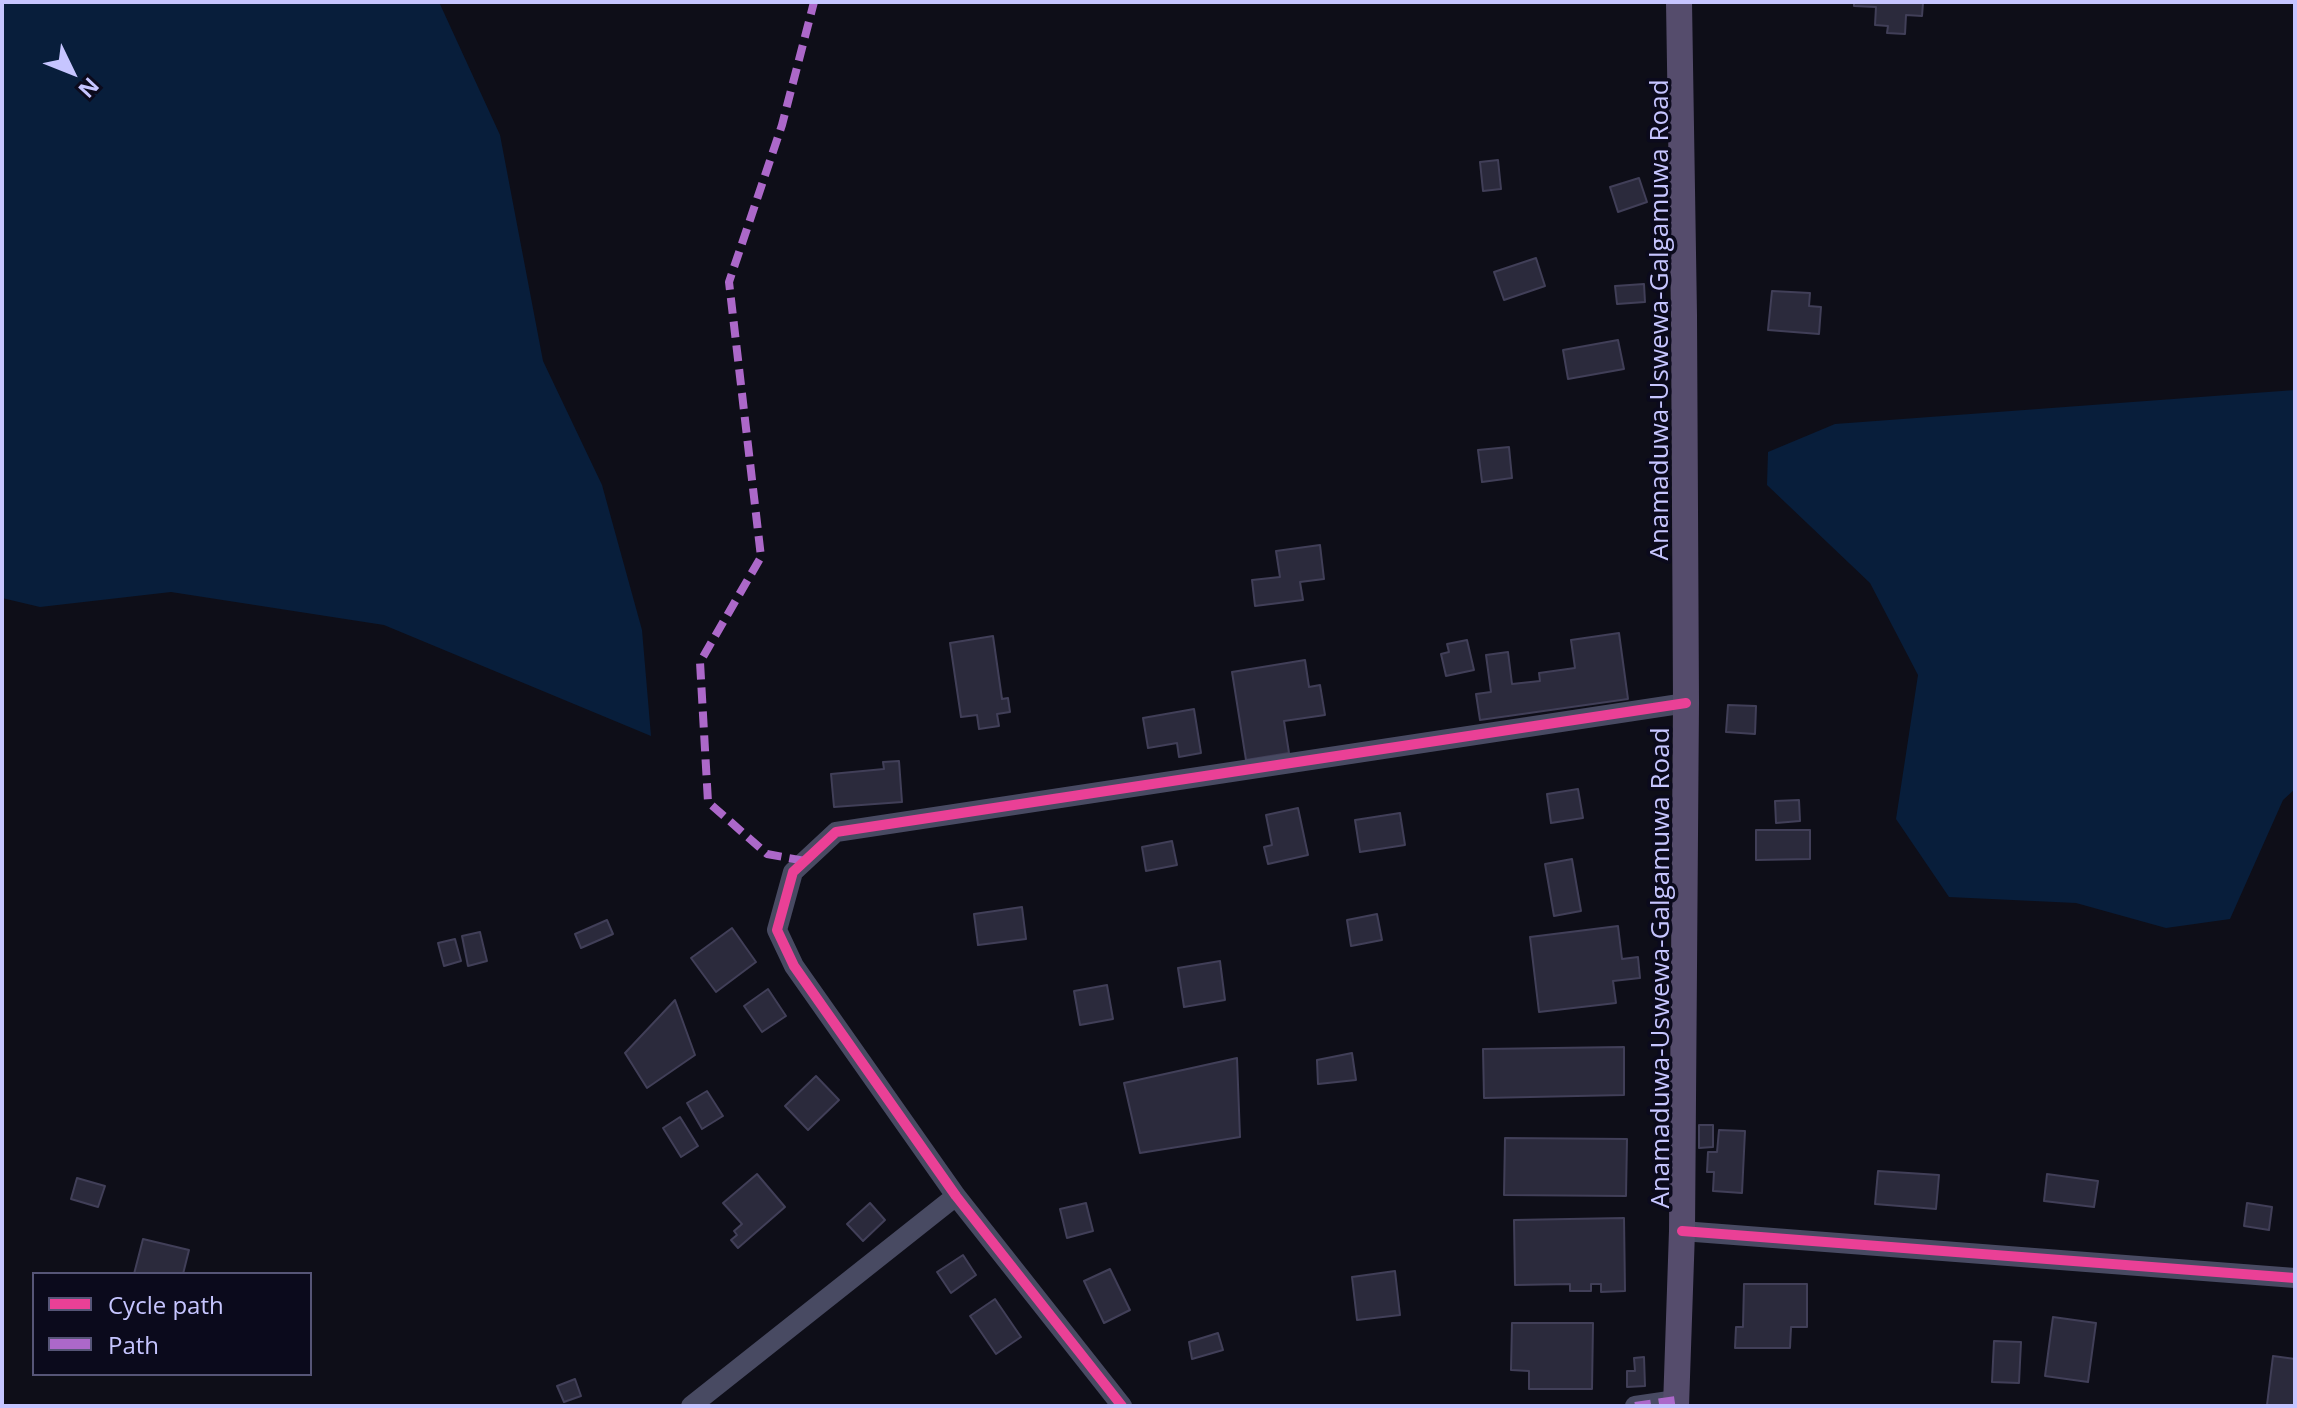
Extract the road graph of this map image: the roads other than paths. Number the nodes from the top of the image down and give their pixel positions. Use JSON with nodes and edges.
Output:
{"nodes":[{"id":1,"x":1679,"y":2,"type":"edge"},
{"id":2,"x":1686,"y":703,"type":"junction"},
{"id":3,"x":956,"y":1196,"type":"junction"},
{"id":4,"x":1682,"y":1231,"type":"junction"},
{"id":5,"x":2295,"y":1278,"type":"edge"},
{"id":6,"x":1676,"y":1403,"type":"edge"},
{"id":7,"x":691,"y":1406,"type":"edge"},
{"id":8,"x":1122,"y":1406,"type":"edge"},
{"id":9,"x":1635,"y":1406,"type":"edge"}],
"edges":[{"from":1,"to":2,"type":"main road","name":"Anamaduwa-Uswewa-Galgamuwa Road"},
{"from":2,"to":3,"type":"street"},
{"from":2,"to":4,"type":"main road","name":"Anamaduwa-Uswewa-Galgamuwa Road"},
{"from":3,"to":7,"type":"street"},
{"from":3,"to":8,"type":"street"},
{"from":4,"to":5,"type":"street"},
{"from":4,"to":6,"type":"main road","name":"Anamaduwa-Uswewa-Galgamuwa Road"},
{"from":6,"to":9,"type":"street"}]}
